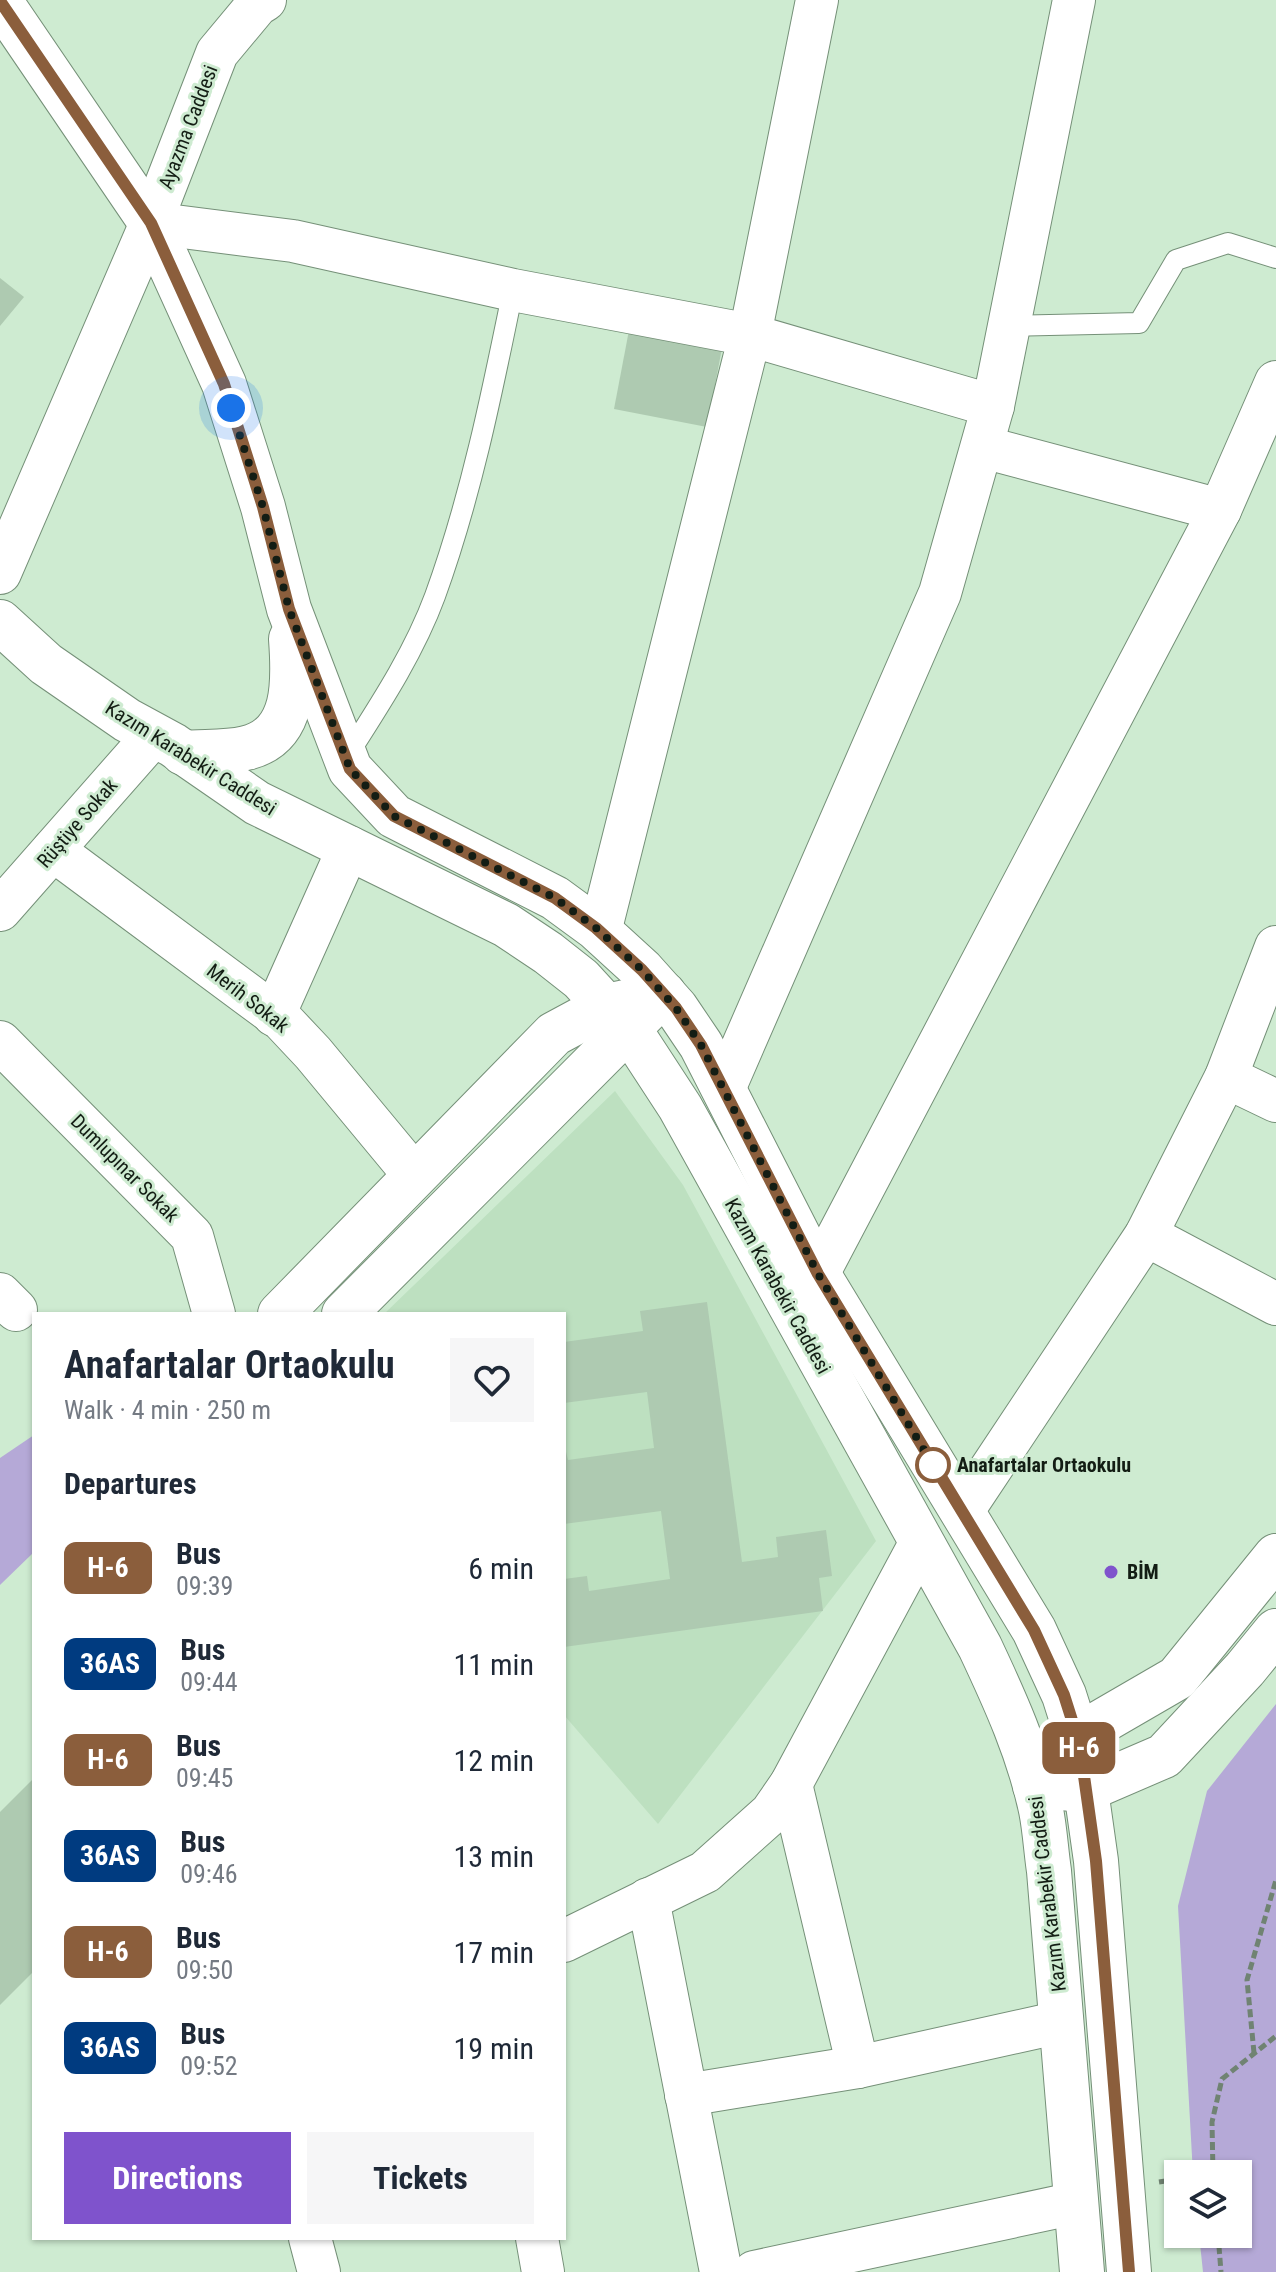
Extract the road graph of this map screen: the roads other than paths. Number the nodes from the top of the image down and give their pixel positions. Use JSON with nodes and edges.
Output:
{"nodes":[{"id":1,"x":265,"y":0,"type":"edge"},
{"id":2,"x":817,"y":0,"type":"edge"},
{"id":3,"x":1074,"y":0,"type":"edge"},
{"id":4,"x":0,"y":1,"type":"edge"},
{"id":5,"x":151,"y":223,"type":"junction"},
{"id":6,"x":1276,"y":258,"type":"edge"},
{"id":7,"x":513,"y":290,"type":"junction"},
{"id":8,"x":1009,"y":326,"type":"junction"},
{"id":9,"x":750,"y":335,"type":"junction"},
{"id":10,"x":1276,"y":382,"type":"edge"},
{"id":11,"x":993,"y":406,"type":"junction"},
{"id":12,"x":983,"y":447,"type":"junction"},
{"id":13,"x":1220,"y":510,"type":"junction"},
{"id":14,"x":0,"y":573,"type":"edge"},
{"id":15,"x":289,"y":609,"type":"junction"},
{"id":16,"x":0,"y":622,"type":"edge"},
{"id":17,"x":169,"y":744,"type":"junction"},
{"id":18,"x":346,"y":757,"type":"junction"},
{"id":19,"x":349,"y":847,"type":"junction"},
{"id":20,"x":53,"y":850,"type":"junction"},
{"id":21,"x":0,"y":910,"type":"edge"},
{"id":22,"x":600,"y":932,"type":"junction"},
{"id":23,"x":1276,"y":947,"type":"edge"},
{"id":24,"x":664,"y":994,"type":"junction"},
{"id":25,"x":274,"y":1015,"type":"junction"},
{"id":26,"x":616,"y":1018,"type":"junction"},
{"id":27,"x":0,"y":1042,"type":"edge"},
{"id":28,"x":1226,"y":1077,"type":"junction"},
{"id":29,"x":724,"y":1089,"type":"junction"},
{"id":30,"x":1276,"y":1101,"type":"edge"},
{"id":31,"x":415,"y":1176,"type":"junction"},
{"id":32,"x":1146,"y":1235,"type":"junction"},
{"id":33,"x":818,"y":1274,"type":"junction"},
{"id":34,"x":1276,"y":1304,"type":"edge"},
{"id":35,"x":213,"y":1312,"type":"edge"},
{"id":36,"x":282,"y":1312,"type":"edge"},
{"id":37,"x":346,"y":1312,"type":"edge"},
{"id":38,"x":962,"y":1512,"type":"junction"},
{"id":39,"x":921,"y":1542,"type":"junction"},
{"id":40,"x":1276,"y":1556,"type":"edge"},
{"id":41,"x":1276,"y":1631,"type":"edge"},
{"id":42,"x":1077,"y":1736,"type":"junction"},
{"id":43,"x":791,"y":1784,"type":"junction"},
{"id":44,"x":1035,"y":1786,"type":"junction"},
{"id":45,"x":1085,"y":1790,"type":"junction"},
{"id":46,"x":648,"y":1899,"type":"junction"},
{"id":47,"x":566,"y":1940,"type":"edge"},
{"id":48,"x":1061,"y":2022,"type":"junction"},
{"id":49,"x":858,"y":2067,"type":"junction"},
{"id":50,"x":686,"y":2095,"type":"junction"},
{"id":51,"x":1076,"y":2203,"type":"junction"},
{"id":52,"x":311,"y":2240,"type":"edge"},
{"id":53,"x":537,"y":2240,"type":"edge"},
{"id":54,"x":319,"y":2272,"type":"edge"},
{"id":55,"x":543,"y":2272,"type":"edge"},
{"id":56,"x":721,"y":2272,"type":"edge"},
{"id":57,"x":754,"y":2272,"type":"edge"},
{"id":58,"x":1082,"y":2272,"type":"edge"},
{"id":59,"x":1129,"y":2272,"type":"edge"}],
"edges":[{"from":1,"to":5,"type":"street","name":"Ayazma Caddesi"},
{"from":2,"to":9,"type":"street"},
{"from":3,"to":8,"type":"street"},
{"from":4,"to":5,"type":"main road"},
{"from":5,"to":7,"type":"street"},
{"from":5,"to":14,"type":"street","name":"Ayazma Caddesi"},
{"from":5,"to":15,"type":"main road"},
{"from":6,"to":8,"type":"lane"},
{"from":7,"to":9,"type":"street"},
{"from":7,"to":18,"type":"lane"},
{"from":8,"to":11,"type":"street"},
{"from":9,"to":11,"type":"street"},
{"from":9,"to":22,"type":"street"},
{"from":10,"to":13,"type":"street"},
{"from":11,"to":12,"type":"street"},
{"from":12,"to":13,"type":"street"},
{"from":12,"to":29,"type":"street"},
{"from":13,"to":33,"type":"street"},
{"from":15,"to":17,"type":"main road"},
{"from":15,"to":18,"type":"main road","name":"Kazım Karabekir Caddesi"},
{"from":16,"to":17,"type":"main road","name":"Kazım Karabekir Caddesi"},
{"from":17,"to":19,"type":"main road","name":"Kazım Karabekir Caddesi"},
{"from":17,"to":20,"type":"street","name":"Rüştiye Sokak"},
{"from":18,"to":22,"type":"main road","name":"Kazım Karabekir Caddesi"},
{"from":19,"to":25,"type":"street"},
{"from":19,"to":26,"type":"main road","name":"Kazım Karabekir Caddesi"},
{"from":20,"to":21,"type":"street","name":"Rüştiye Sokak"},
{"from":20,"to":25,"type":"street","name":"Merih Sokak"},
{"from":22,"to":24,"type":"main road","name":"Kazım Karabekir Caddesi"},
{"from":23,"to":28,"type":"street"},
{"from":24,"to":26,"type":"main road"},
{"from":24,"to":29,"type":"main road","name":"Kazım Karabekir Caddesi"},
{"from":25,"to":31,"type":"street","name":"Merih Sokak"},
{"from":26,"to":31,"type":"main road"},
{"from":26,"to":37,"type":"main road"},
{"from":26,"to":39,"type":"main road","name":"Kazım Karabekir Caddesi"},
{"from":27,"to":35,"type":"street","name":"Dumlupınar Sokak"},
{"from":28,"to":30,"type":"street"},
{"from":28,"to":32,"type":"street"},
{"from":29,"to":33,"type":"main road","name":"Kazım Karabekir Caddesi"},
{"from":31,"to":36,"type":"main road"},
{"from":32,"to":34,"type":"street"},
{"from":32,"to":38,"type":"street"},
{"from":33,"to":38,"type":"main road","name":"Kazım Karabekir Caddesi"},
{"from":38,"to":42,"type":"main road","name":"Kazım Karabekir Caddesi"},
{"from":39,"to":43,"type":"street"},
{"from":39,"to":44,"type":"main road","name":"Kazım Karabekir Caddesi"},
{"from":40,"to":42,"type":"main road"},
{"from":41,"to":45,"type":"main road"},
{"from":42,"to":44,"type":"main road"},
{"from":42,"to":45,"type":"main road","name":"Kazım Karabekir Caddesi"},
{"from":43,"to":46,"type":"street"},
{"from":43,"to":49,"type":"street"},
{"from":44,"to":45,"type":"main road"},
{"from":44,"to":48,"type":"main road","name":"Kazım Karabekir Caddesi"},
{"from":45,"to":59,"type":"main road","name":"Kazım Karabekir Caddesi"},
{"from":46,"to":47,"type":"street"},
{"from":46,"to":50,"type":"street"},
{"from":48,"to":49,"type":"street"},
{"from":48,"to":51,"type":"main road","name":"Kazım Karabekir Caddesi"},
{"from":49,"to":50,"type":"street"},
{"from":50,"to":56,"type":"street"},
{"from":51,"to":57,"type":"street"},
{"from":51,"to":58,"type":"main road","name":"Kazım Karabekir Caddesi"},
{"from":52,"to":54,"type":"street"},
{"from":53,"to":55,"type":"street"}]}
